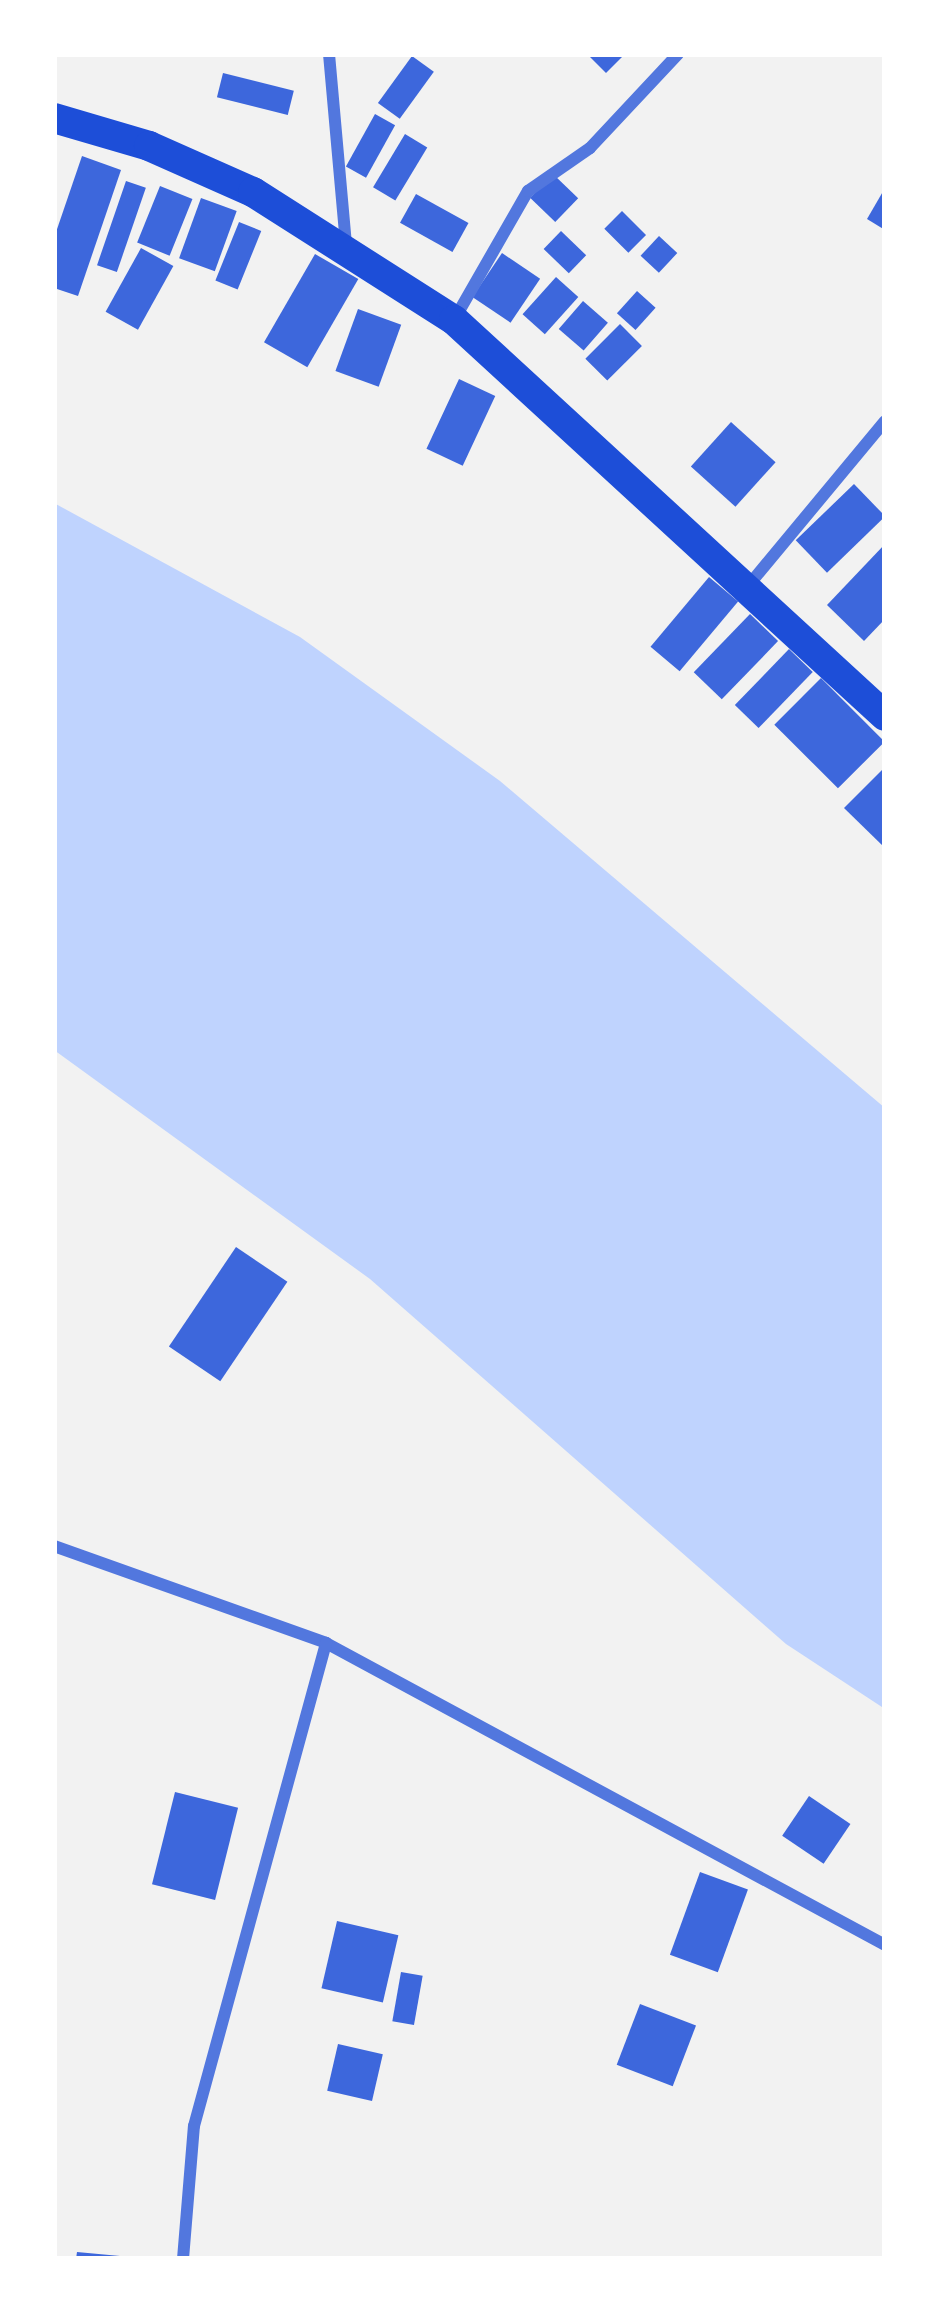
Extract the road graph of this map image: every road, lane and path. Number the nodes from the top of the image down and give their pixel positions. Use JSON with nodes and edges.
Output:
{"nodes":[{"id":1,"x":329,"y":54,"type":"edge"},
{"id":2,"x":678,"y":54,"type":"edge"},
{"id":3,"x":54,"y":118,"type":"edge"},
{"id":4,"x":347,"y":253,"type":"junction"},
{"id":5,"x":454,"y":320,"type":"junction"},
{"id":6,"x":885,"y":421,"type":"edge"},
{"id":7,"x":748,"y":586,"type":"junction"},
{"id":8,"x":885,"y":716,"type":"edge"},
{"id":9,"x":54,"y":1546,"type":"edge"},
{"id":10,"x":326,"y":1642,"type":"junction"},
{"id":11,"x":885,"y":1945,"type":"edge"},
{"id":12,"x":183,"y":2259,"type":"edge"}],
"edges":[{"from":1,"to":4,"type":"street"},
{"from":2,"to":5,"type":"street"},
{"from":3,"to":4,"type":"main road"},
{"from":4,"to":5,"type":"main road"},
{"from":5,"to":7,"type":"main road"},
{"from":6,"to":7,"type":"street"},
{"from":7,"to":8,"type":"main road"},
{"from":9,"to":10,"type":"street"},
{"from":10,"to":11,"type":"street"},
{"from":10,"to":12,"type":"street"}]}
